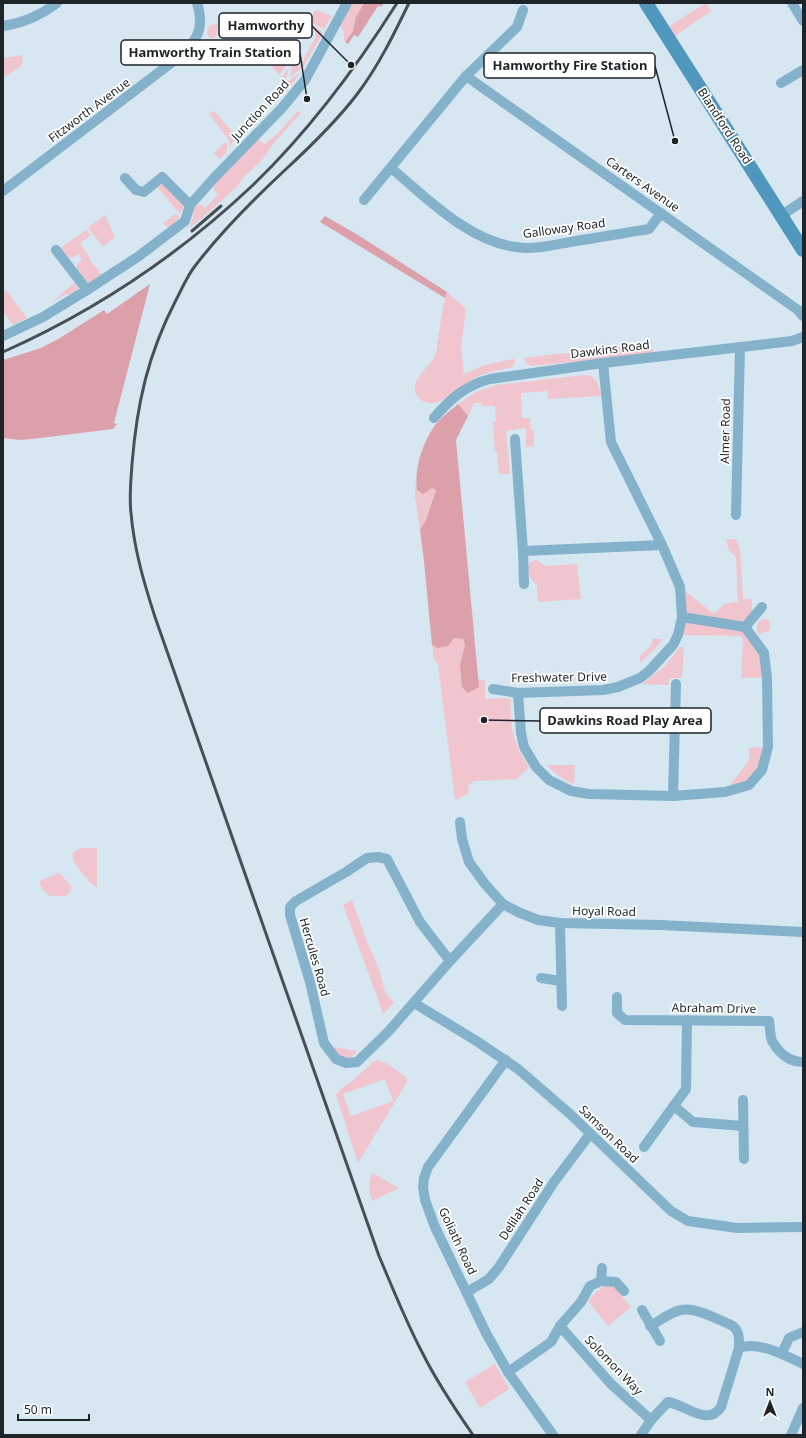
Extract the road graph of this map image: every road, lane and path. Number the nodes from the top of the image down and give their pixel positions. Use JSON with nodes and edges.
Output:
{"nodes":[{"id":1,"x":58,"y":3,"type":"edge"},
{"id":2,"x":197,"y":3,"type":"edge"},
{"id":3,"x":347,"y":3,"type":"edge"},
{"id":4,"x":646,"y":3,"type":"edge"},
{"id":5,"x":792,"y":3,"type":"edge"},
{"id":6,"x":523,"y":10,"type":"dead end"},
{"id":7,"x":803,"y":21,"type":"edge"},
{"id":8,"x":3,"y":26,"type":"edge"},
{"id":9,"x":803,"y":70,"type":"edge"},
{"id":10,"x":466,"y":76,"type":"junction"},
{"id":11,"x":781,"y":83,"type":"dead end"},
{"id":12,"x":391,"y":168,"type":"junction"},
{"id":13,"x":125,"y":178,"type":"dead end"},
{"id":14,"x":3,"y":190,"type":"edge"},
{"id":15,"x":364,"y":200,"type":"dead end"},
{"id":16,"x":803,"y":201,"type":"edge"},
{"id":17,"x":190,"y":205,"type":"junction"},
{"id":18,"x":661,"y":213,"type":"junction"},
{"id":19,"x":782,"y":215,"type":"junction"},
{"id":20,"x":56,"y":250,"type":"dead end"},
{"id":21,"x":803,"y":250,"type":"edge"},
{"id":22,"x":87,"y":290,"type":"junction"},
{"id":23,"x":803,"y":316,"type":"edge"},
{"id":24,"x":3,"y":336,"type":"edge"},
{"id":25,"x":803,"y":337,"type":"edge"},
{"id":26,"x":740,"y":347,"type":"junction"},
{"id":27,"x":603,"y":363,"type":"junction"},
{"id":28,"x":434,"y":418,"type":"dead end"},
{"id":29,"x":515,"y":439,"type":"dead end"},
{"id":30,"x":736,"y":514,"type":"dead end"},
{"id":31,"x":662,"y":545,"type":"junction"},
{"id":32,"x":523,"y":551,"type":"junction"},
{"id":33,"x":524,"y":584,"type":"dead end"},
{"id":34,"x":762,"y":607,"type":"dead end"},
{"id":35,"x":682,"y":617,"type":"junction"},
{"id":36,"x":745,"y":627,"type":"junction"},
{"id":37,"x":676,"y":684,"type":"dead end"},
{"id":38,"x":493,"y":689,"type":"dead end"},
{"id":39,"x":518,"y":693,"type":"junction"},
{"id":40,"x":673,"y":796,"type":"junction"},
{"id":41,"x":460,"y":822,"type":"dead end"},
{"id":42,"x":504,"y":904,"type":"junction"},
{"id":43,"x":560,"y":923,"type":"junction"},
{"id":44,"x":803,"y":932,"type":"edge"},
{"id":45,"x":450,"y":961,"type":"junction"},
{"id":46,"x":541,"y":978,"type":"dead end"},
{"id":47,"x":561,"y":981,"type":"junction"},
{"id":48,"x":618,"y":997,"type":"dead end"},
{"id":49,"x":414,"y":1003,"type":"junction"},
{"id":50,"x":562,"y":1006,"type":"dead end"},
{"id":51,"x":687,"y":1020,"type":"junction"},
{"id":52,"x":506,"y":1060,"type":"junction"},
{"id":53,"x":803,"y":1062,"type":"edge"},
{"id":54,"x":743,"y":1100,"type":"dead end"},
{"id":55,"x":674,"y":1106,"type":"junction"},
{"id":56,"x":743,"y":1126,"type":"junction"},
{"id":57,"x":590,"y":1134,"type":"junction"},
{"id":58,"x":644,"y":1147,"type":"dead end"},
{"id":59,"x":744,"y":1158,"type":"dead end"},
{"id":60,"x":803,"y":1227,"type":"edge"},
{"id":61,"x":602,"y":1268,"type":"dead end"},
{"id":62,"x":601,"y":1281,"type":"junction"},
{"id":63,"x":624,"y":1291,"type":"dead end"},
{"id":64,"x":467,"y":1292,"type":"junction"},
{"id":65,"x":642,"y":1310,"type":"dead end"},
{"id":66,"x":560,"y":1326,"type":"junction"},
{"id":67,"x":650,"y":1326,"type":"junction"},
{"id":68,"x":803,"y":1332,"type":"edge"},
{"id":69,"x":660,"y":1341,"type":"dead end"},
{"id":70,"x":739,"y":1348,"type":"junction"},
{"id":71,"x":782,"y":1353,"type":"junction"},
{"id":72,"x":803,"y":1364,"type":"edge"},
{"id":73,"x":508,"y":1372,"type":"junction"},
{"id":74,"x":803,"y":1408,"type":"edge"},
{"id":75,"x":651,"y":1420,"type":"junction"},
{"id":76,"x":553,"y":1435,"type":"edge"},
{"id":77,"x":641,"y":1435,"type":"edge"},
{"id":78,"x":791,"y":1435,"type":"edge"}],
"edges":[{"from":1,"to":8,"type":"street"},
{"from":2,"to":14,"type":"street","name":"Fitzworth Avenue"},
{"from":3,"to":17,"type":"street","name":"Junction Road"},
{"from":4,"to":19,"type":"main road","name":"Blandford Road"},
{"from":5,"to":7,"type":"street"},
{"from":6,"to":10,"type":"street"},
{"from":9,"to":11,"type":"street"},
{"from":10,"to":12,"type":"street"},
{"from":10,"to":18,"type":"street","name":"Carters Avenue"},
{"from":12,"to":15,"type":"street"},
{"from":12,"to":18,"type":"street","name":"Galloway Road"},
{"from":13,"to":17,"type":"street"},
{"from":16,"to":19,"type":"street"},
{"from":17,"to":22,"type":"street","name":"Junction Road"},
{"from":18,"to":23,"type":"street","name":"Carters Avenue"},
{"from":19,"to":21,"type":"main road","name":"Blandford Road"},
{"from":20,"to":22,"type":"street"},
{"from":22,"to":24,"type":"street","name":"Junction Road"},
{"from":25,"to":26,"type":"street","name":"Dawkins Road"},
{"from":26,"to":27,"type":"street","name":"Dawkins Road"},
{"from":26,"to":30,"type":"street","name":"Almer Road"},
{"from":27,"to":28,"type":"street","name":"Dawkins Road"},
{"from":27,"to":31,"type":"street","name":"Freshwater Drive"},
{"from":29,"to":32,"type":"street"},
{"from":31,"to":32,"type":"street"},
{"from":31,"to":35,"type":"street","name":"Freshwater Drive"},
{"from":32,"to":33,"type":"street"},
{"from":34,"to":36,"type":"street"},
{"from":35,"to":36,"type":"street"},
{"from":35,"to":39,"type":"street","name":"Freshwater Drive"},
{"from":36,"to":40,"type":"street"},
{"from":37,"to":40,"type":"street"},
{"from":38,"to":39,"type":"street","name":"Freshwater Drive"},
{"from":39,"to":40,"type":"street"},
{"from":41,"to":42,"type":"street","name":"Hoyal Road"},
{"from":42,"to":43,"type":"street","name":"Hoyal Road"},
{"from":42,"to":45,"type":"street","name":"Hercules Road"},
{"from":43,"to":44,"type":"street","name":"Hoyal Road"},
{"from":43,"to":47,"type":"street"},
{"from":45,"to":49,"type":"street","name":"Hercules Road"},
{"from":45,"to":49,"type":"street","name":"Hercules Road"},
{"from":46,"to":47,"type":"street"},
{"from":47,"to":50,"type":"street"},
{"from":48,"to":51,"type":"street","name":"Abraham Drive"},
{"from":49,"to":52,"type":"street","name":"Samson Road"},
{"from":51,"to":53,"type":"street","name":"Abraham Drive"},
{"from":51,"to":55,"type":"street"},
{"from":52,"to":57,"type":"street","name":"Samson Road"},
{"from":52,"to":64,"type":"street","name":"Goliath Road"},
{"from":54,"to":56,"type":"street"},
{"from":55,"to":56,"type":"street"},
{"from":55,"to":58,"type":"street"},
{"from":56,"to":59,"type":"street"},
{"from":57,"to":60,"type":"street","name":"Samson Road"},
{"from":57,"to":64,"type":"street","name":"Delilah Road"},
{"from":61,"to":62,"type":"street"},
{"from":62,"to":63,"type":"street"},
{"from":62,"to":66,"type":"street"},
{"from":64,"to":73,"type":"street","name":"Goliath Road"},
{"from":65,"to":67,"type":"street"},
{"from":66,"to":73,"type":"street"},
{"from":66,"to":75,"type":"street","name":"Solomon Way"},
{"from":67,"to":69,"type":"street"},
{"from":67,"to":70,"type":"street"},
{"from":68,"to":71,"type":"street"},
{"from":70,"to":71,"type":"street"},
{"from":70,"to":75,"type":"street"},
{"from":71,"to":72,"type":"street"},
{"from":73,"to":76,"type":"street","name":"Goliath Road"},
{"from":74,"to":78,"type":"street"},
{"from":75,"to":77,"type":"street"}]}
